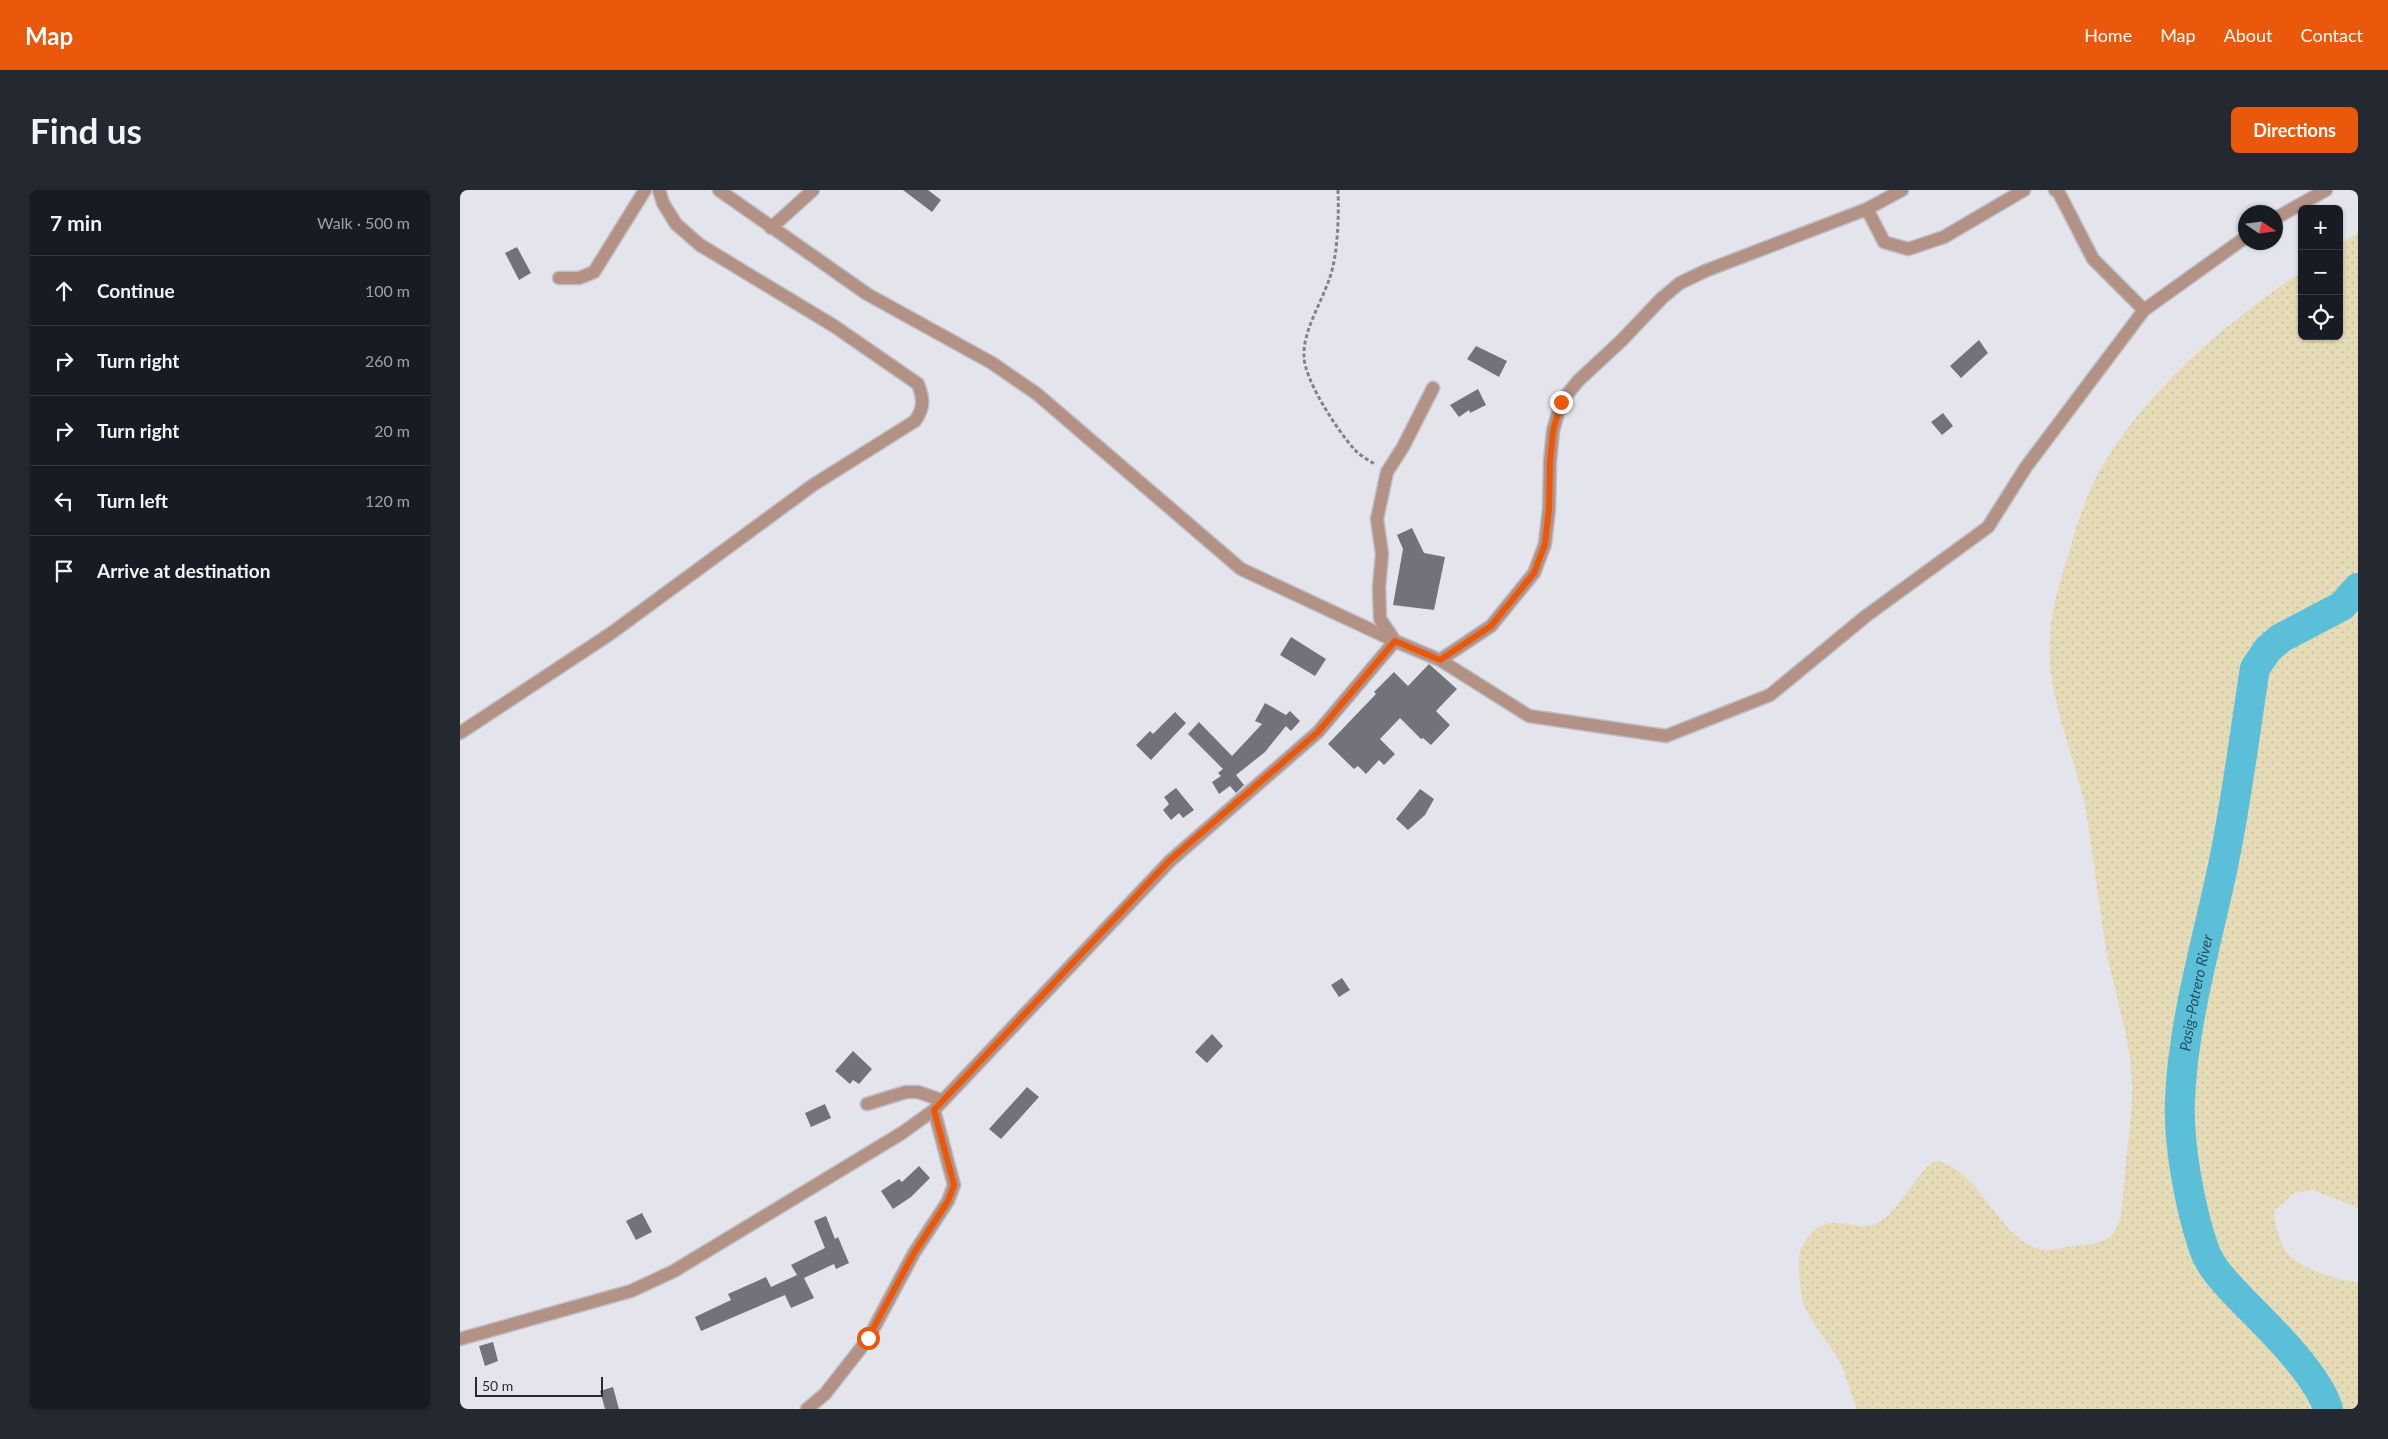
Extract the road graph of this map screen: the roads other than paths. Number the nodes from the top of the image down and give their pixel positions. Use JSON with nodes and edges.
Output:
{"nodes":[{"id":1,"x":645,"y":190,"type":"edge"},
{"id":2,"x":659,"y":190,"type":"edge"},
{"id":3,"x":719,"y":190,"type":"edge"},
{"id":4,"x":813,"y":190,"type":"edge"},
{"id":5,"x":1902,"y":190,"type":"edge"},
{"id":6,"x":2024,"y":190,"type":"edge"},
{"id":7,"x":2055,"y":190,"type":"edge"},
{"id":8,"x":2326,"y":190,"type":"edge"},
{"id":9,"x":1868,"y":209,"type":"junction"},
{"id":10,"x":2283,"y":214,"type":"edge"},
{"id":11,"x":771,"y":228,"type":"junction"},
{"id":12,"x":2238,"y":243,"type":"edge"},
{"id":13,"x":559,"y":278,"type":"dead end"},
{"id":14,"x":2144,"y":310,"type":"junction"},
{"id":15,"x":1433,"y":388,"type":"dead end"},
{"id":16,"x":1395,"y":641,"type":"junction"},
{"id":17,"x":1440,"y":660,"type":"junction"},
{"id":18,"x":460,"y":733,"type":"edge"},
{"id":19,"x":867,"y":1104,"type":"dead end"},
{"id":20,"x":938,"y":1105,"type":"junction"},
{"id":21,"x":460,"y":1339,"type":"edge"},
{"id":22,"x":807,"y":1409,"type":"edge"}],
"edges":[{"from":1,"to":13,"type":"street"},
{"from":2,"to":18,"type":"street"},
{"from":3,"to":11,"type":"street"},
{"from":4,"to":11,"type":"street"},
{"from":5,"to":9,"type":"street"},
{"from":6,"to":9,"type":"street"},
{"from":7,"to":14,"type":"street"},
{"from":8,"to":10,"type":"street"},
{"from":9,"to":17,"type":"street"},
{"from":11,"to":16,"type":"street"},
{"from":12,"to":14,"type":"street"},
{"from":14,"to":17,"type":"street"},
{"from":15,"to":16,"type":"street"},
{"from":16,"to":17,"type":"street"},
{"from":16,"to":20,"type":"street"},
{"from":19,"to":20,"type":"street"},
{"from":20,"to":21,"type":"street"},
{"from":20,"to":22,"type":"street"}]}
